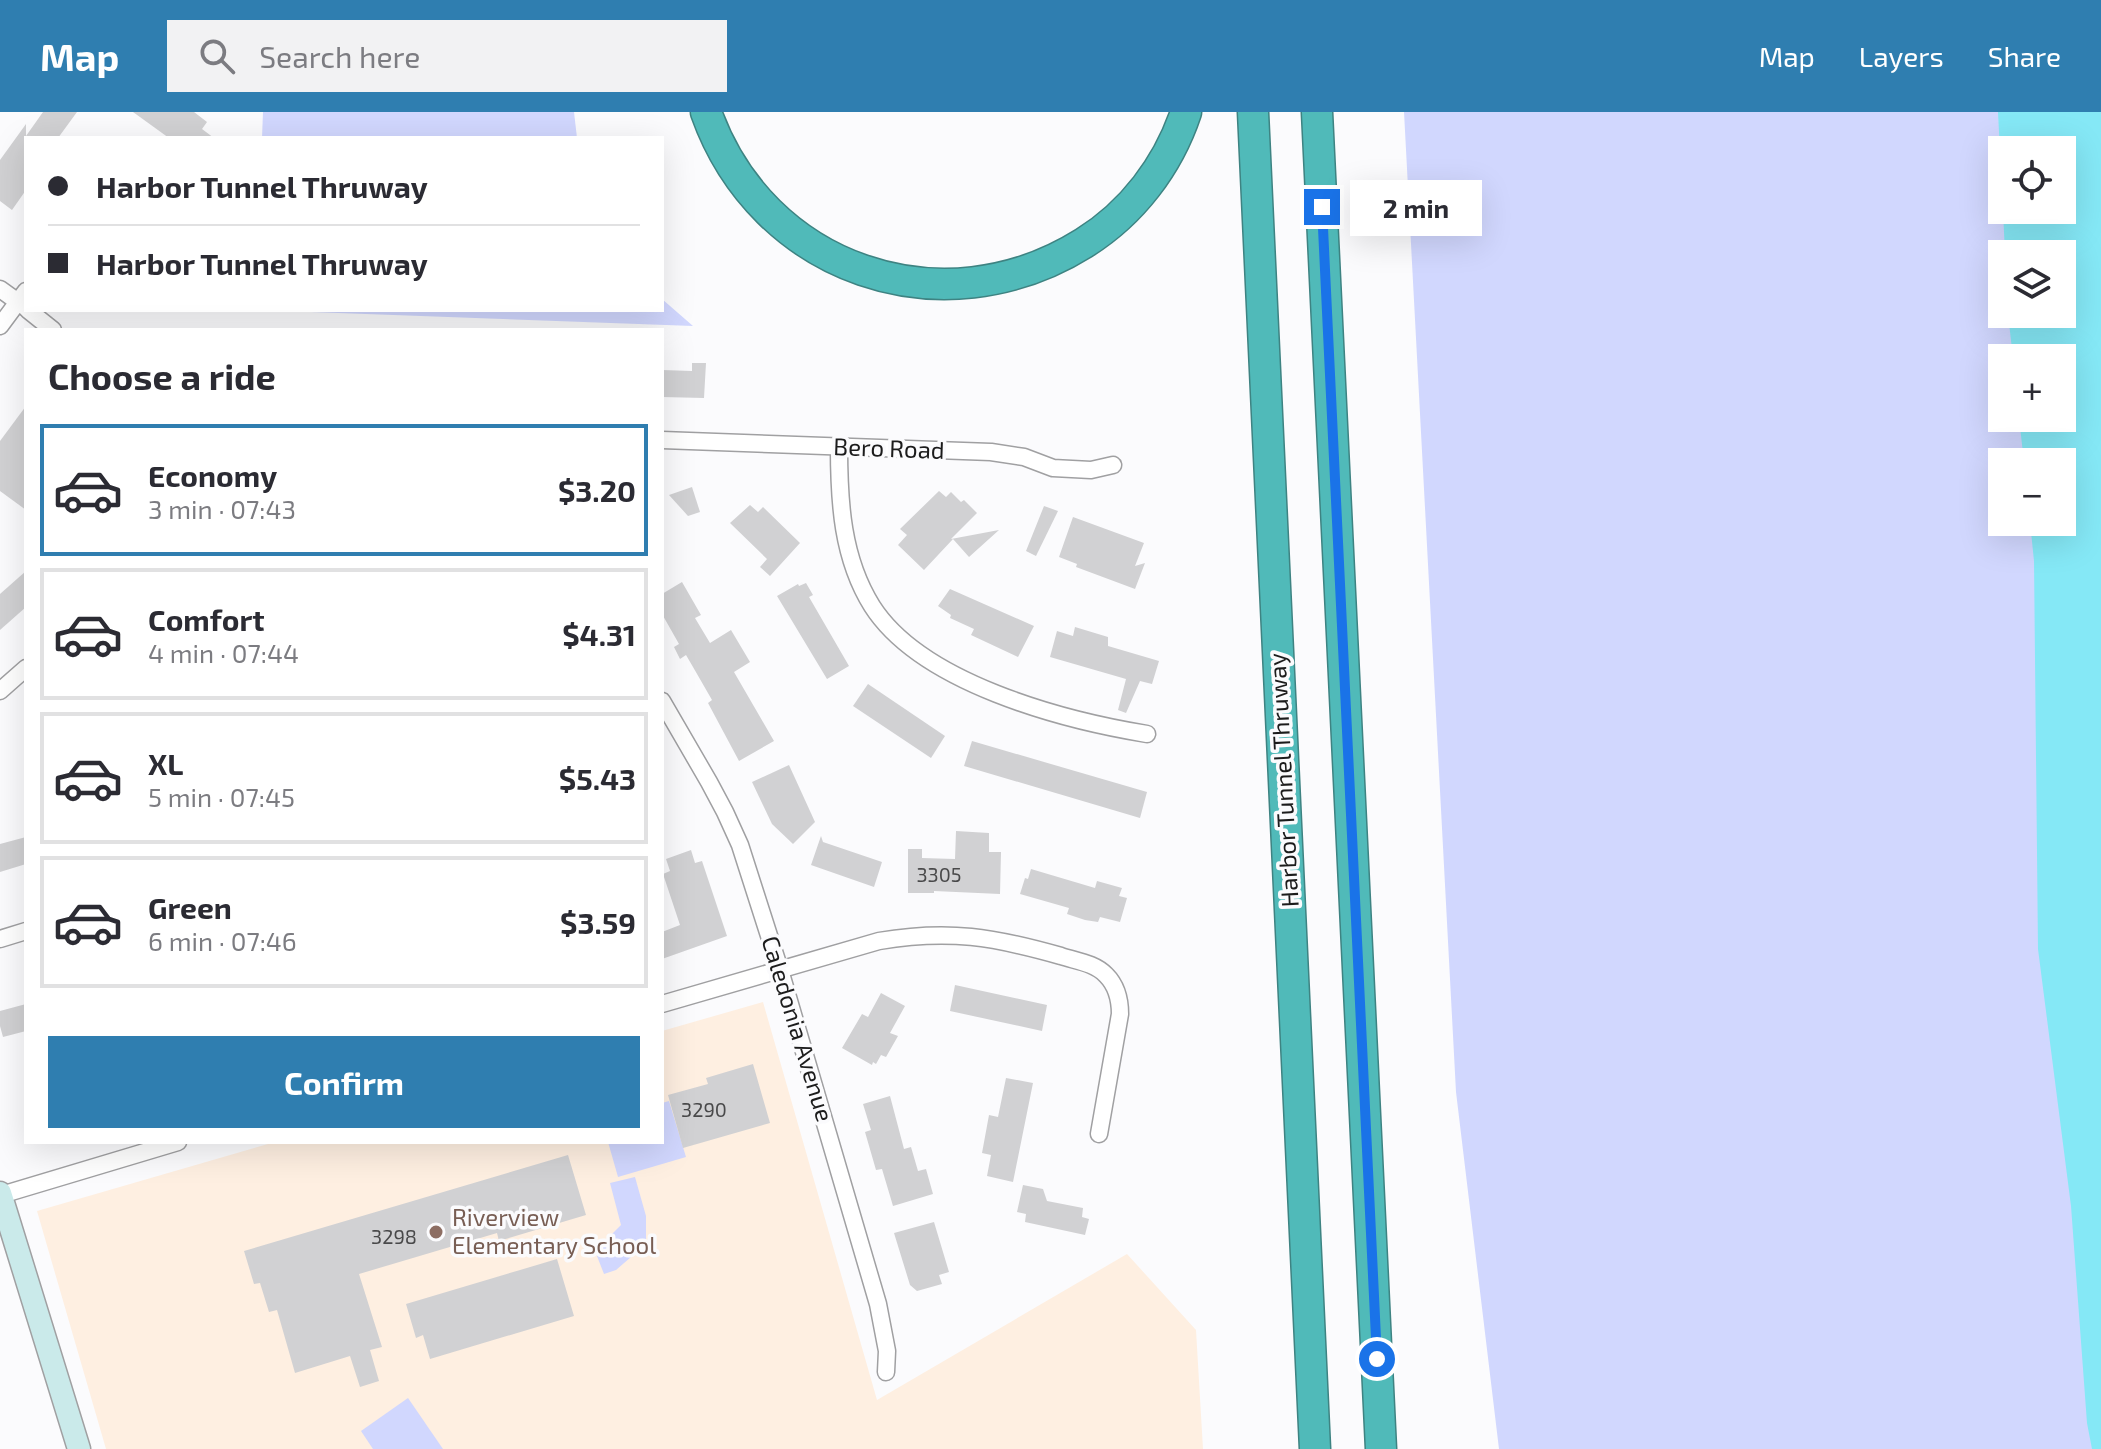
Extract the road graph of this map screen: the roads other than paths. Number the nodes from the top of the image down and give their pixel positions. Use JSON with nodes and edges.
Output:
{"nodes":[{"id":1,"x":706,"y":112,"type":"edge"},
{"id":2,"x":1186,"y":112,"type":"edge"},
{"id":3,"x":1253,"y":112,"type":"edge"},
{"id":4,"x":1317,"y":112,"type":"edge"},
{"id":5,"x":0,"y":289,"type":"edge"},
{"id":6,"x":24,"y":303,"type":"edge"},
{"id":7,"x":34,"y":312,"type":"edge"},
{"id":8,"x":0,"y":326,"type":"edge"},
{"id":9,"x":51,"y":328,"type":"edge"},
{"id":10,"x":664,"y":440,"type":"edge"},
{"id":11,"x":839,"y":447,"type":"junction"},
{"id":12,"x":1113,"y":465,"type":"dead end"},
{"id":13,"x":24,"y":670,"type":"edge"},
{"id":14,"x":0,"y":691,"type":"edge"},
{"id":15,"x":664,"y":705,"type":"edge"},
{"id":16,"x":1147,"y":734,"type":"dead end"},
{"id":17,"x":24,"y":932,"type":"edge"},
{"id":18,"x":0,"y":939,"type":"edge"},
{"id":19,"x":780,"y":970,"type":"junction"},
{"id":20,"x":664,"y":1003,"type":"edge"},
{"id":21,"x":1099,"y":1134,"type":"dead end"},
{"id":22,"x":171,"y":1144,"type":"edge"},
{"id":23,"x":0,"y":1194,"type":"edge"},
{"id":24,"x":886,"y":1372,"type":"dead end"},
{"id":25,"x":79,"y":1449,"type":"edge"},
{"id":26,"x":1315,"y":1449,"type":"edge"},
{"id":27,"x":1381,"y":1449,"type":"edge"}],
"edges":[{"from":1,"to":2,"type":"highway"},
{"from":3,"to":26,"type":"highway","name":"Harbor Tunnel Thruway"},
{"from":4,"to":27,"type":"highway"},
{"from":5,"to":6,"type":"street"},
{"from":6,"to":8,"type":"street"},
{"from":7,"to":9,"type":"street"},
{"from":10,"to":11,"type":"street","name":"Bero Road"},
{"from":11,"to":12,"type":"street","name":"Bero Road"},
{"from":11,"to":16,"type":"street"},
{"from":13,"to":14,"type":"street"},
{"from":15,"to":19,"type":"street","name":"Caledonia Avenue"},
{"from":17,"to":18,"type":"street"},
{"from":19,"to":20,"type":"street"},
{"from":19,"to":21,"type":"street"},
{"from":19,"to":24,"type":"street","name":"Caledonia Avenue"},
{"from":22,"to":23,"type":"street"},
{"from":23,"to":25,"type":"street"}]}
